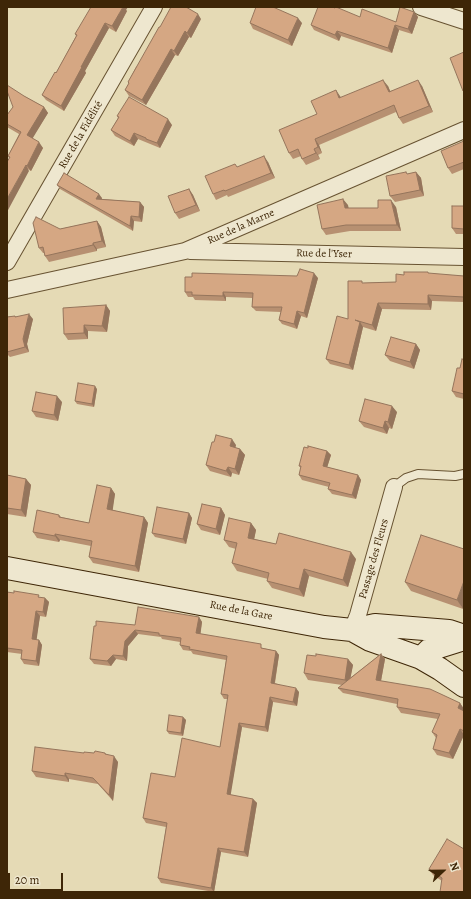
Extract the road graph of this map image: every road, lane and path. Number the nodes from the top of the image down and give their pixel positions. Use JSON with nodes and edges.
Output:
{"nodes":[{"id":1,"x":154,"y":7,"type":"edge"},
{"id":2,"x":421,"y":7,"type":"edge"},
{"id":3,"x":464,"y":21,"type":"edge"},
{"id":4,"x":464,"y":130,"type":"edge"},
{"id":5,"x":185,"y":251,"type":"junction"},
{"id":6,"x":464,"y":257,"type":"edge"},
{"id":7,"x":7,"y":262,"type":"edge"},
{"id":8,"x":7,"y":290,"type":"edge"},
{"id":9,"x":464,"y":474,"type":"edge"},
{"id":10,"x":394,"y":487,"type":"joint"},
{"id":11,"x":7,"y":568,"type":"edge"},
{"id":12,"x":352,"y":630,"type":"junction"},
{"id":13,"x":464,"y":637,"type":"edge"},
{"id":14,"x":421,"y":658,"type":"junction"},
{"id":15,"x":464,"y":686,"type":"edge"}],
"edges":[{"from":1,"to":7,"type":"street","name":"Rue de la Fidélité"},
{"from":2,"to":3,"type":"street"},
{"from":4,"to":5,"type":"street","name":"Rue de la Marne"},
{"from":5,"to":6,"type":"street","name":"Rue de l'Yser"},
{"from":5,"to":8,"type":"street","name":"Rue de la Marne"},
{"from":9,"to":10,"type":"lane"},
{"from":10,"to":12,"type":"street","name":"Passage des Fleurs"},
{"from":11,"to":12,"type":"street","name":"Rue de la Gare"},
{"from":12,"to":13,"type":"street"},
{"from":12,"to":14,"type":"street","name":"Rue de la Gare"},
{"from":13,"to":14,"type":"street"},
{"from":14,"to":15,"type":"street","name":"Rue de la Gare"}]}
